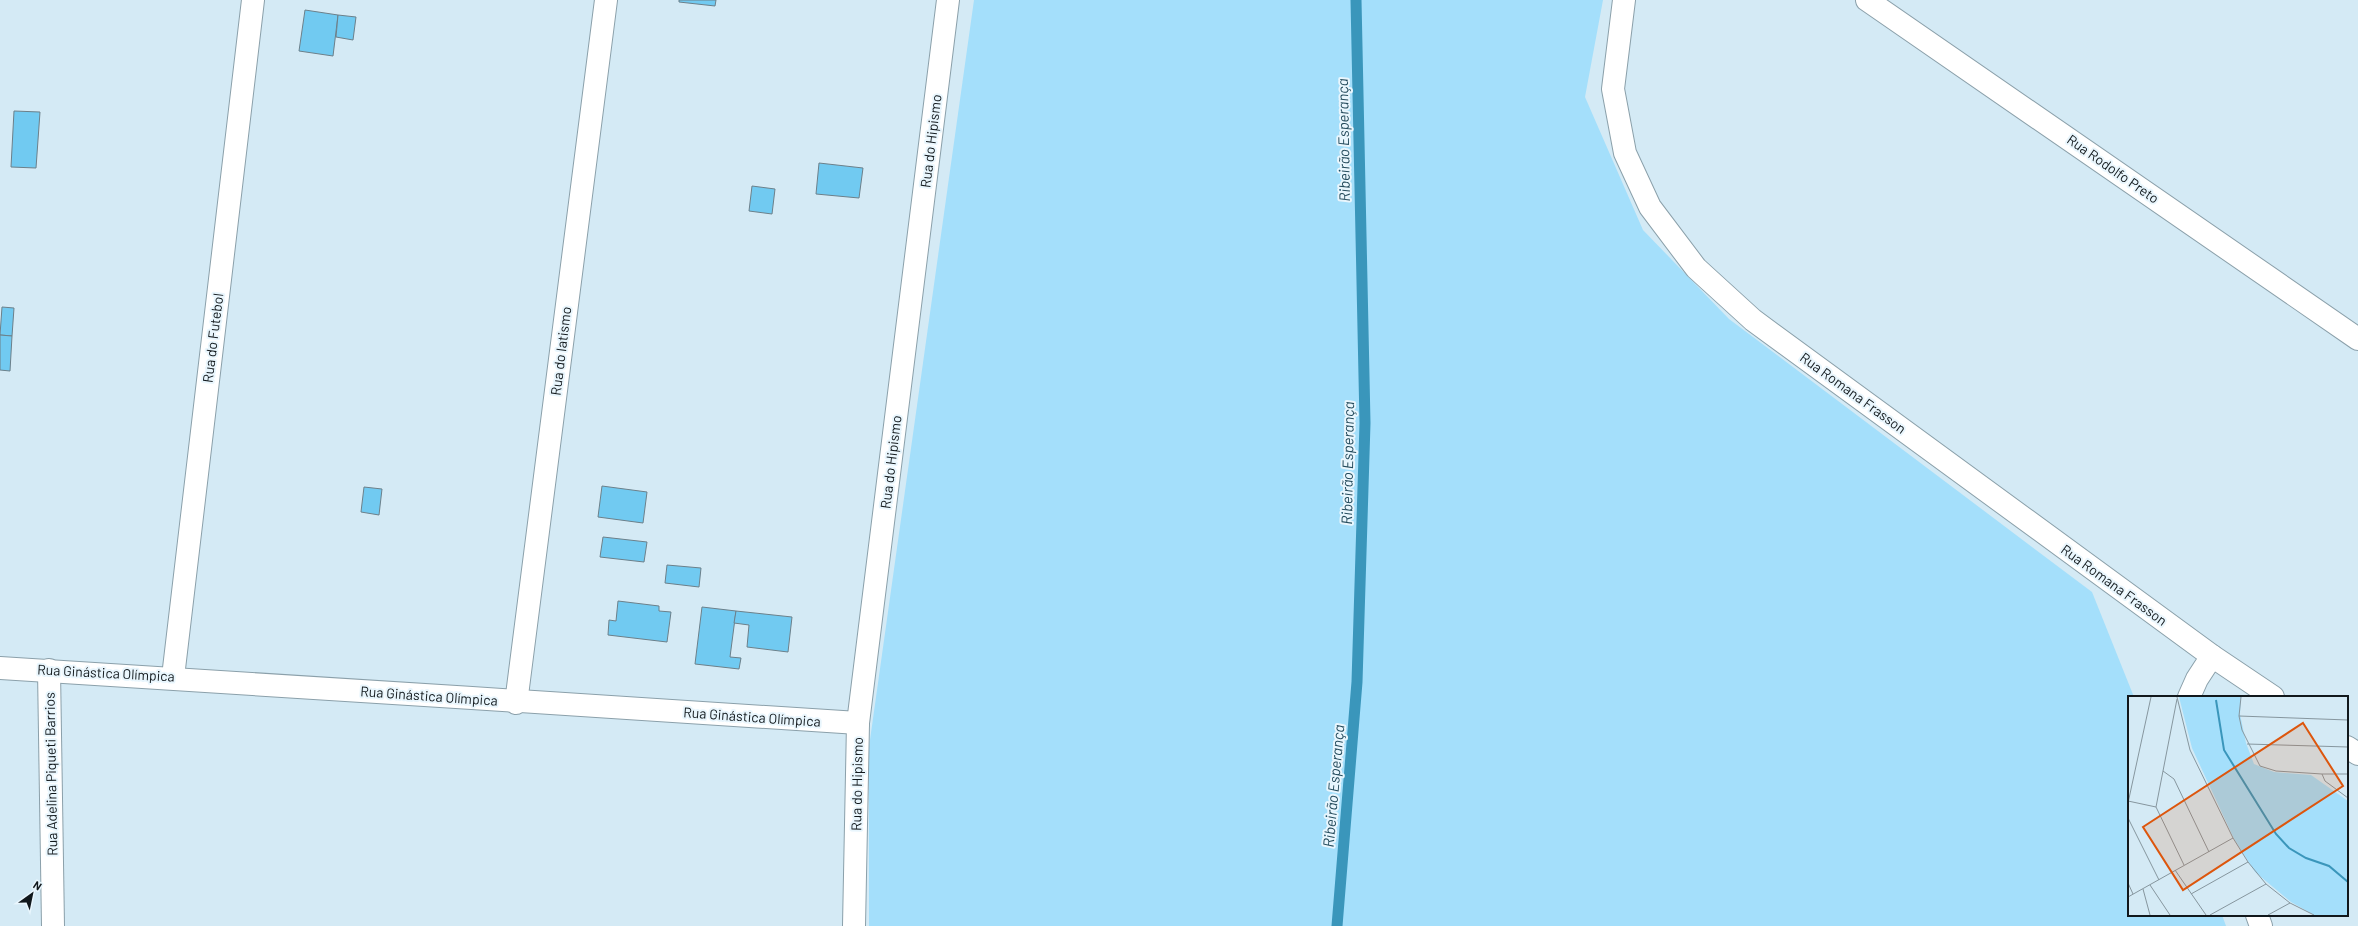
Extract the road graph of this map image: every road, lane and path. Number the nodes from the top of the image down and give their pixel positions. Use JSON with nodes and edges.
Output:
{"nodes":[{"id":1,"x":253,"y":0,"type":"edge"},
{"id":2,"x":606,"y":0,"type":"edge"},
{"id":3,"x":948,"y":0,"type":"edge"},
{"id":4,"x":1624,"y":0,"type":"edge"},
{"id":5,"x":1867,"y":0,"type":"edge"},
{"id":6,"x":2358,"y":339,"type":"edge"},
{"id":7,"x":2212,"y":656,"type":"junction"},
{"id":8,"x":0,"y":668,"type":"edge"},
{"id":9,"x":49,"y":670,"type":"junction"},
{"id":10,"x":173,"y":677,"type":"junction"},
{"id":11,"x":2190,"y":696,"type":"edge"},
{"id":12,"x":2272,"y":696,"type":"edge"},
{"id":13,"x":516,"y":702,"type":"junction"},
{"id":14,"x":858,"y":723,"type":"junction"},
{"id":15,"x":2348,"y":748,"type":"edge"},
{"id":16,"x":2358,"y":754,"type":"edge"},
{"id":17,"x":2257,"y":916,"type":"edge"},
{"id":18,"x":52,"y":926,"type":"edge"},
{"id":19,"x":854,"y":926,"type":"edge"},
{"id":20,"x":2261,"y":926,"type":"edge"}],
"edges":[{"from":1,"to":10,"type":"street","name":"Rua do Futebol"},
{"from":2,"to":13,"type":"street","name":"Rua do Iatismo"},
{"from":3,"to":14,"type":"street","name":"Rua do Hipismo"},
{"from":4,"to":7,"type":"street","name":"Rua Romana Frasson"},
{"from":5,"to":6,"type":"street","name":"Rua Rodolfo Preto"},
{"from":7,"to":11,"type":"street"},
{"from":7,"to":12,"type":"street","name":"Rua Romana Frasson"},
{"from":8,"to":9,"type":"street","name":"Rua Ginástica Olímpica"},
{"from":9,"to":10,"type":"street","name":"Rua Ginástica Olímpica"},
{"from":9,"to":18,"type":"street","name":"Rua Adelina Piqueti Barrios"},
{"from":10,"to":13,"type":"street","name":"Rua Ginástica Olímpica"},
{"from":13,"to":14,"type":"street","name":"Rua Ginástica Olímpica"},
{"from":14,"to":19,"type":"street","name":"Rua do Hipismo"},
{"from":15,"to":16,"type":"street"},
{"from":17,"to":20,"type":"street"}]}
